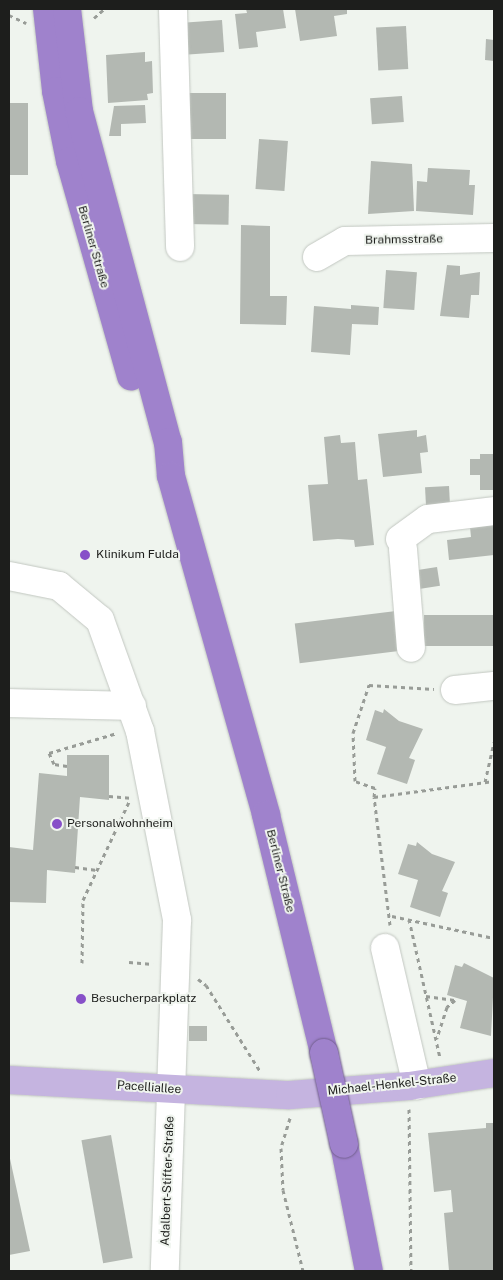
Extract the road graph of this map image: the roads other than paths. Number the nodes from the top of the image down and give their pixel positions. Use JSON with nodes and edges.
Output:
{"nodes":[{"id":1,"x":68,"y":9,"type":"edge"},
{"id":2,"x":173,"y":9,"type":"edge"},
{"id":3,"x":39,"y":17,"type":"edge"},
{"id":4,"x":494,"y":238,"type":"edge"},
{"id":5,"x":180,"y":247,"type":"dead end"},
{"id":6,"x":317,"y":257,"type":"dead end"},
{"id":7,"x":170,"y":476,"type":"junction"},
{"id":8,"x":494,"y":510,"type":"edge"},
{"id":9,"x":9,"y":576,"type":"edge"},
{"id":10,"x":411,"y":648,"type":"dead end"},
{"id":11,"x":494,"y":686,"type":"edge"},
{"id":12,"x":445,"y":689,"type":"road end"},
{"id":13,"x":9,"y":703,"type":"edge"},
{"id":14,"x":136,"y":717,"type":"junction"},
{"id":15,"x":386,"y":948,"type":"road end"},
{"id":16,"x":494,"y":1073,"type":"edge"},
{"id":17,"x":9,"y":1080,"type":"edge"},
{"id":18,"x":413,"y":1086,"type":"junction"},
{"id":19,"x":170,"y":1090,"type":"junction"},
{"id":20,"x":290,"y":1095,"type":"joint"},
{"id":21,"x":165,"y":1271,"type":"edge"},
{"id":22,"x":369,"y":1271,"type":"edge"}],
"edges":[{"from":1,"to":7,"type":"highway","name":"Berliner Straße"},
{"from":2,"to":5,"type":"street"},
{"from":3,"to":7,"type":"highway","name":"Berliner Straße"},
{"from":4,"to":6,"type":"street","name":"Brahmsstraße"},
{"from":7,"to":22,"type":"highway","name":"Berliner Straße","bridge":true},
{"from":8,"to":10,"type":"street"},
{"from":9,"to":14,"type":"street","name":"Adalbert-Stifter-Straße"},
{"from":11,"to":12,"type":"street"},
{"from":13,"to":14,"type":"street"},
{"from":14,"to":19,"type":"street","name":"Adalbert-Stifter-Straße"},
{"from":15,"to":18,"type":"street"},
{"from":16,"to":18,"type":"main road","name":"Michael-Henkel-Straße"},
{"from":17,"to":19,"type":"main road","name":"Pacelliallee"},
{"from":18,"to":20,"type":"main road","name":"Michael-Henkel-Straße"},
{"from":19,"to":20,"type":"main road","name":"Pacelliallee"},
{"from":19,"to":21,"type":"street","name":"Adalbert-Stifter-Straße"}]}
